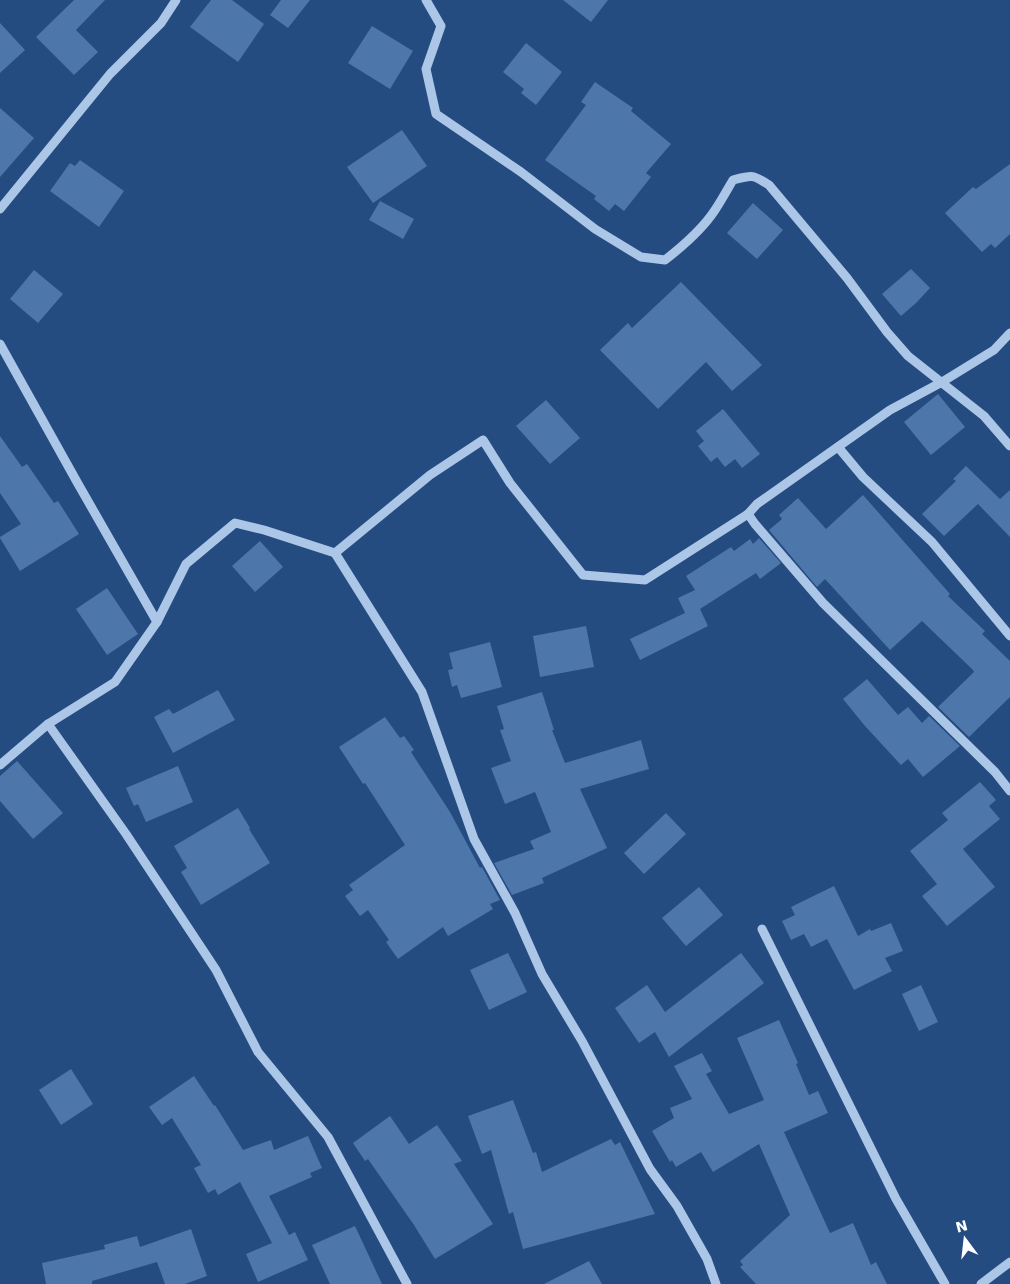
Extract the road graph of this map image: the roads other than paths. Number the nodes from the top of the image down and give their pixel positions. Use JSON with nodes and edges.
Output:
{"nodes":[{"id":1,"x":176,"y":0,"type":"edge"},
{"id":2,"x":426,"y":0,"type":"edge"},
{"id":3,"x":0,"y":209,"type":"edge"},
{"id":4,"x":1010,"y":334,"type":"edge"},
{"id":5,"x":0,"y":344,"type":"edge"},
{"id":6,"x":942,"y":382,"type":"junction"},
{"id":7,"x":1010,"y":446,"type":"edge"},
{"id":8,"x":838,"y":447,"type":"junction"},
{"id":9,"x":748,"y":514,"type":"junction"},
{"id":10,"x":335,"y":553,"type":"junction"},
{"id":11,"x":158,"y":622,"type":"junction"},
{"id":12,"x":1010,"y":636,"type":"edge"},
{"id":13,"x":48,"y":724,"type":"junction"},
{"id":14,"x":0,"y":765,"type":"edge"},
{"id":15,"x":1010,"y":791,"type":"edge"},
{"id":16,"x":762,"y":930,"type":"dead end"},
{"id":17,"x":1010,"y":1262,"type":"edge"},
{"id":18,"x":407,"y":1284,"type":"edge"},
{"id":19,"x":716,"y":1284,"type":"edge"},
{"id":20,"x":946,"y":1284,"type":"edge"},
{"id":21,"x":981,"y":1284,"type":"edge"}],
"edges":[{"from":1,"to":3,"type":"street"},
{"from":2,"to":6,"type":"street"},
{"from":4,"to":6,"type":"street"},
{"from":5,"to":11,"type":"street"},
{"from":6,"to":7,"type":"street"},
{"from":6,"to":8,"type":"street"},
{"from":8,"to":9,"type":"street"},
{"from":8,"to":12,"type":"street"},
{"from":9,"to":10,"type":"street"},
{"from":9,"to":15,"type":"street"},
{"from":10,"to":11,"type":"street"},
{"from":10,"to":19,"type":"street"},
{"from":11,"to":13,"type":"street"},
{"from":13,"to":14,"type":"street"},
{"from":13,"to":18,"type":"street"},
{"from":16,"to":20,"type":"street"},
{"from":17,"to":21,"type":"street"}]}
